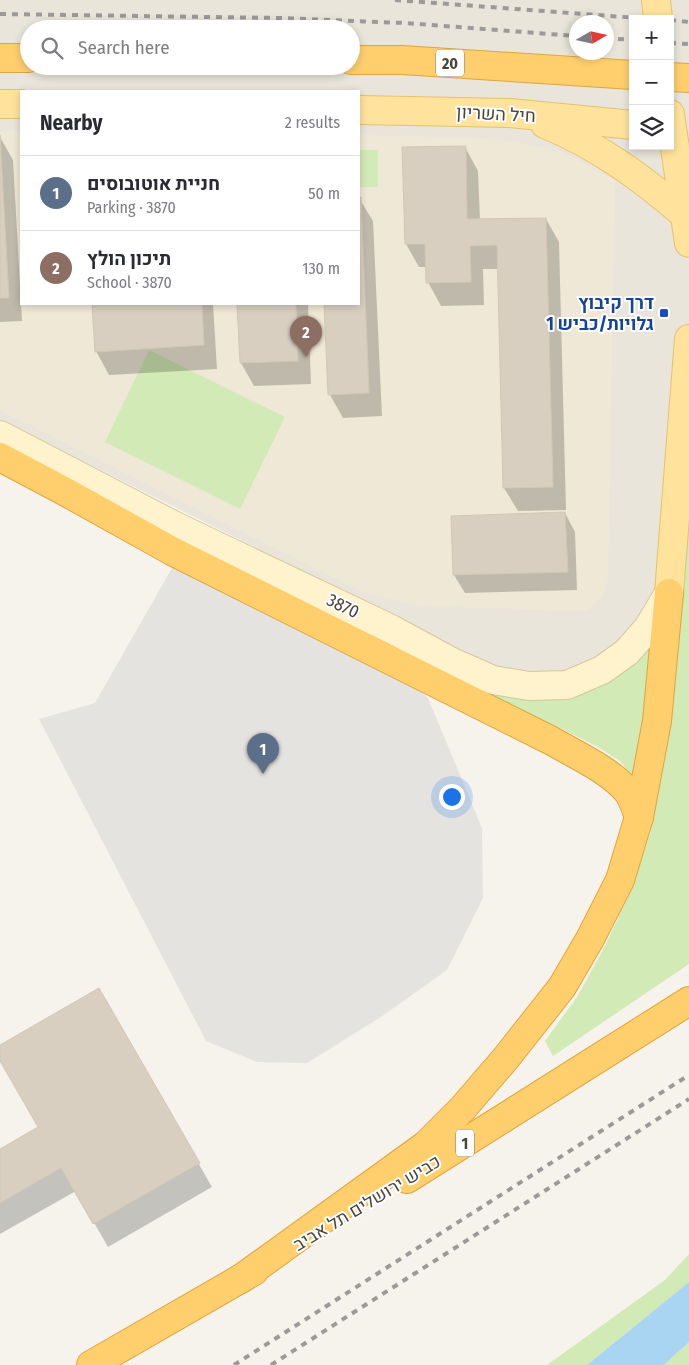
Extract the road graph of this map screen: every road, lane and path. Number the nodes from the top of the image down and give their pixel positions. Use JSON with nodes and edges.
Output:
{"nodes":[{"id":1,"x":656,"y":0,"type":"edge"},
{"id":2,"x":658,"y":15,"type":"edge"},
{"id":3,"x":0,"y":58,"type":"edge"},
{"id":4,"x":20,"y":58,"type":"edge"},
{"id":5,"x":360,"y":60,"type":"edge"},
{"id":6,"x":629,"y":75,"type":"edge"},
{"id":7,"x":674,"y":77,"type":"edge"},
{"id":8,"x":689,"y":78,"type":"edge"},
{"id":9,"x":0,"y":104,"type":"edge"},
{"id":10,"x":20,"y":104,"type":"edge"},
{"id":11,"x":360,"y":110,"type":"edge"},
{"id":12,"x":510,"y":113,"type":"junction"},
{"id":13,"x":629,"y":125,"type":"edge"},
{"id":14,"x":675,"y":125,"type":"edge"},
{"id":15,"x":686,"y":216,"type":"junction"},
{"id":16,"x":689,"y":243,"type":"edge"},
{"id":17,"x":689,"y":340,"type":"edge"},
{"id":18,"x":0,"y":435,"type":"edge"},
{"id":19,"x":0,"y":458,"type":"edge"},
{"id":20,"x":669,"y":593,"type":"junction"},
{"id":21,"x":638,"y":817,"type":"junction"},
{"id":22,"x":689,"y":1001,"type":"edge"},
{"id":23,"x":239,"y":1280,"type":"junction"},
{"id":24,"x":91,"y":1365,"type":"edge"}],
"edges":[{"from":1,"to":2,"type":"main road"},
{"from":3,"to":4,"type":"highway"},
{"from":5,"to":6,"type":"highway","number":"20"},
{"from":7,"to":8,"type":"highway"},
{"from":9,"to":10,"type":"main road"},
{"from":11,"to":12,"type":"main road","name":"חיל השריון"},
{"from":12,"to":13,"type":"main road","name":"חיל השריון"},
{"from":12,"to":15,"type":"main road"},
{"from":14,"to":15,"type":"main road"},
{"from":15,"to":16,"type":"main road"},
{"from":17,"to":20,"type":"main road"},
{"from":18,"to":20,"type":"street","name":"3870"},
{"from":19,"to":21,"type":"highway"},
{"from":20,"to":21,"type":"highway"},
{"from":21,"to":23,"type":"highway"},
{"from":22,"to":23,"type":"highway","name":"כביש ירושלים תל אביב","number":"1"},
{"from":23,"to":24,"type":"highway","name":"כביש ירושלים תל אביב","number":"1"}]}
